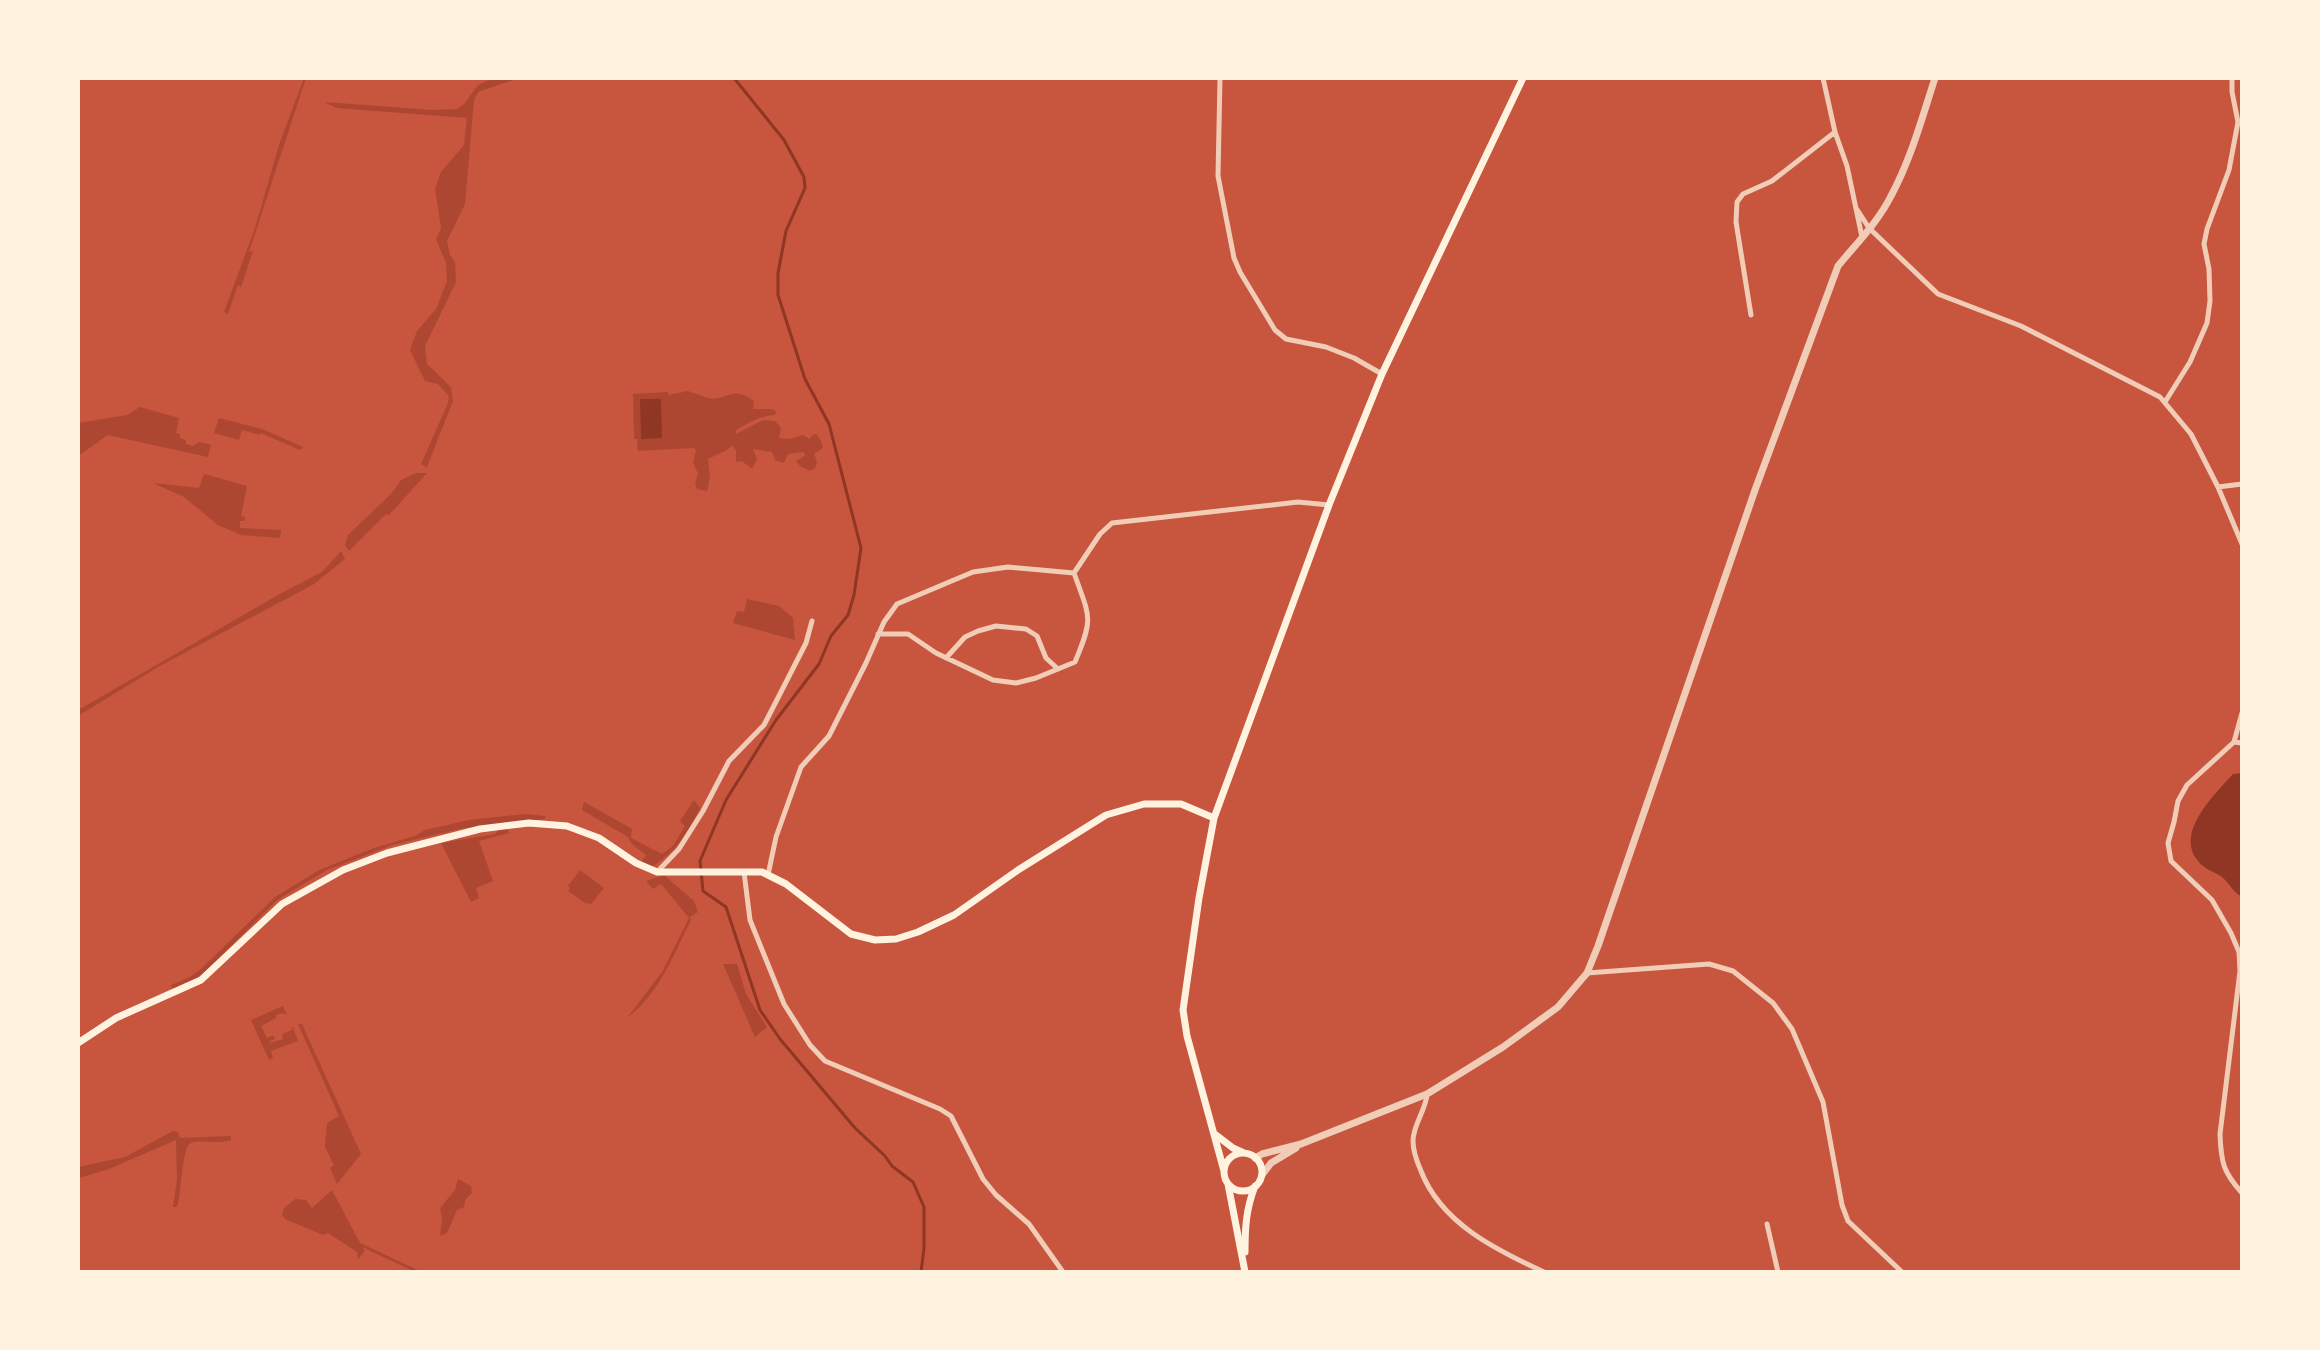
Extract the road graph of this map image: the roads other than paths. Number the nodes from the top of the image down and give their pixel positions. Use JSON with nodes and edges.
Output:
{"nodes":[{"id":1,"x":1220,"y":78,"type":"edge"},
{"id":2,"x":1523,"y":78,"type":"edge"},
{"id":3,"x":1823,"y":78,"type":"edge"},
{"id":4,"x":1935,"y":78,"type":"edge"},
{"id":5,"x":2232,"y":78,"type":"edge"},
{"id":6,"x":1835,"y":132,"type":"junction"},
{"id":7,"x":1856,"y":208,"type":"junction"},
{"id":8,"x":1869,"y":228,"type":"junction"},
{"id":9,"x":1862,"y":238,"type":"junction"},
{"id":10,"x":1751,"y":315,"type":"dead end"},
{"id":11,"x":1382,"y":374,"type":"junction"},
{"id":12,"x":2165,"y":402,"type":"junction"},
{"id":13,"x":2242,"y":484,"type":"edge"},
{"id":14,"x":2218,"y":487,"type":"junction"},
{"id":15,"x":1329,"y":505,"type":"junction"},
{"id":16,"x":2242,"y":544,"type":"edge"},
{"id":17,"x":1074,"y":573,"type":"junction"},
{"id":18,"x":812,"y":621,"type":"dead end"},
{"id":19,"x":878,"y":634,"type":"junction"},
{"id":20,"x":946,"y":658,"type":"junction"},
{"id":21,"x":1058,"y":669,"type":"junction"},
{"id":22,"x":2242,"y":713,"type":"edge"},
{"id":23,"x":2234,"y":742,"type":"junction"},
{"id":24,"x":2242,"y":743,"type":"edge"},
{"id":25,"x":1214,"y":818,"type":"junction"},
{"id":26,"x":657,"y":872,"type":"junction"},
{"id":27,"x":744,"y":872,"type":"junction"},
{"id":28,"x":768,"y":875,"type":"junction"},
{"id":29,"x":1587,"y":973,"type":"junction"},
{"id":30,"x":78,"y":1043,"type":"edge"},
{"id":31,"x":1427,"y":1094,"type":"junction"},
{"id":32,"x":1216,"y":1135,"type":"junction"},
{"id":33,"x":1301,"y":1144,"type":"junction"},
{"id":34,"x":1245,"y":1153,"type":"junction"},
{"id":35,"x":1255,"y":1158,"type":"junction"},
{"id":36,"x":1224,"y":1171,"type":"junction"},
{"id":37,"x":1262,"y":1175,"type":"junction"},
{"id":38,"x":1227,"y":1182,"type":"junction"},
{"id":39,"x":1255,"y":1186,"type":"junction"},
{"id":40,"x":2242,"y":1193,"type":"edge"},
{"id":41,"x":1767,"y":1224,"type":"dead end"},
{"id":42,"x":1245,"y":1271,"type":"edge"},
{"id":43,"x":1063,"y":1272,"type":"edge"},
{"id":44,"x":1544,"y":1272,"type":"edge"},
{"id":45,"x":1778,"y":1272,"type":"edge"},
{"id":46,"x":1902,"y":1272,"type":"edge"}],
"edges":[{"from":1,"to":11,"type":"street"},
{"from":2,"to":11,"type":"main road"},
{"from":3,"to":6,"type":"street"},
{"from":4,"to":8,"type":"street"},
{"from":5,"to":12,"type":"street"},
{"from":6,"to":7,"type":"street"},
{"from":6,"to":10,"type":"street"},
{"from":7,"to":8,"type":"street"},
{"from":7,"to":9,"type":"street"},
{"from":8,"to":9,"type":"street"},
{"from":8,"to":12,"type":"street"},
{"from":9,"to":29,"type":"street"},
{"from":11,"to":15,"type":"main road"},
{"from":12,"to":14,"type":"street"},
{"from":13,"to":14,"type":"street"},
{"from":14,"to":16,"type":"street"},
{"from":15,"to":17,"type":"street"},
{"from":15,"to":25,"type":"main road"},
{"from":17,"to":19,"type":"street"},
{"from":17,"to":21,"type":"street"},
{"from":18,"to":26,"type":"street"},
{"from":19,"to":20,"type":"street"},
{"from":19,"to":28,"type":"street"},
{"from":20,"to":21,"type":"street"},
{"from":20,"to":21,"type":"street"},
{"from":22,"to":23,"type":"street"},
{"from":23,"to":24,"type":"street"},
{"from":23,"to":40,"type":"street"},
{"from":25,"to":28,"type":"main road"},
{"from":25,"to":32,"type":"main road"},
{"from":26,"to":27,"type":"main road"},
{"from":26,"to":30,"type":"main road"},
{"from":27,"to":28,"type":"main road"},
{"from":27,"to":43,"type":"street"},
{"from":29,"to":31,"type":"street"},
{"from":29,"to":46,"type":"street"},
{"from":31,"to":33,"type":"street"},
{"from":31,"to":44,"type":"street"},
{"from":32,"to":34,"type":"main road"},
{"from":32,"to":36,"type":"main road"},
{"from":33,"to":35,"type":"street"},
{"from":33,"to":37,"type":"street"},
{"from":34,"to":35,"type":"main road"},
{"from":34,"to":36,"type":"main road"},
{"from":35,"to":37,"type":"main road"},
{"from":36,"to":38,"type":"main road"},
{"from":37,"to":39,"type":"main road"},
{"from":38,"to":39,"type":"main road"},
{"from":38,"to":42,"type":"main road"},
{"from":39,"to":42,"type":"main road"},
{"from":41,"to":45,"type":"street"}]}
